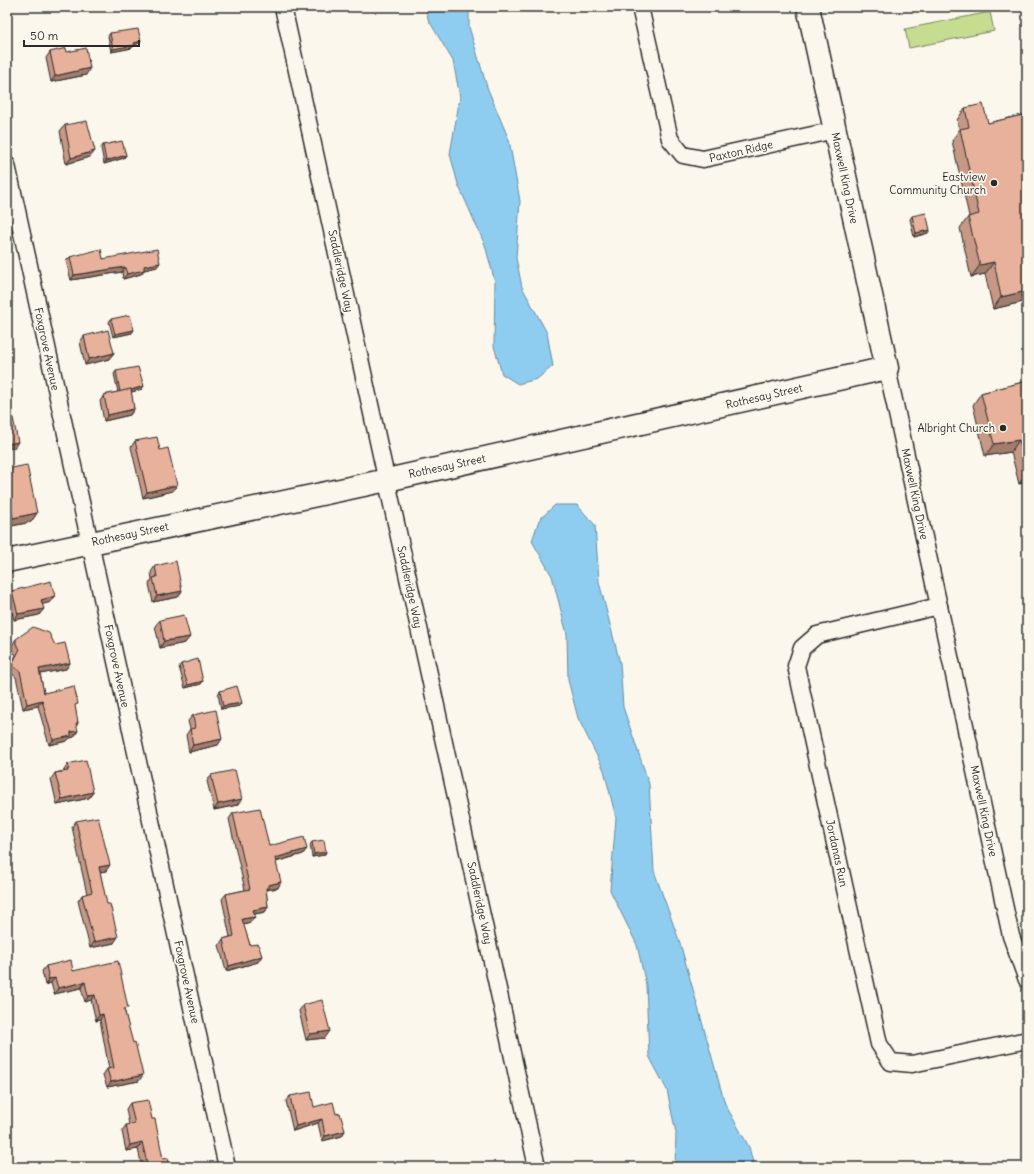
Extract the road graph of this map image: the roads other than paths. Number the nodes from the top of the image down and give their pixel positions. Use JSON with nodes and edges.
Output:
{"nodes":[{"id":1,"x":283,"y":7,"type":"edge"},
{"id":2,"x":640,"y":7,"type":"edge"},
{"id":3,"x":808,"y":7,"type":"edge"},
{"id":4,"x":835,"y":130,"type":"junction"},
{"id":5,"x":7,"y":165,"type":"edge"},
{"id":6,"x":887,"y":368,"type":"junction"},
{"id":7,"x":387,"y":480,"type":"junction"},
{"id":8,"x":90,"y":543,"type":"junction"},
{"id":9,"x":7,"y":561,"type":"edge"},
{"id":10,"x":939,"y":606,"type":"junction"},
{"id":11,"x":1027,"y":980,"type":"edge"},
{"id":12,"x":1027,"y":1040,"type":"edge"},
{"id":13,"x":227,"y":1167,"type":"edge"},
{"id":14,"x":537,"y":1167,"type":"edge"}],
"edges":[{"from":1,"to":7,"type":"street","name":"Saddleridge Way"},
{"from":2,"to":4,"type":"street","name":"Paxton Ridge"},
{"from":3,"to":4,"type":"street","name":"Maxwell King Drive"},
{"from":4,"to":6,"type":"street","name":"Maxwell King Drive"},
{"from":5,"to":8,"type":"street","name":"Foxgrove Avenue"},
{"from":6,"to":7,"type":"street","name":"Rothesay Street"},
{"from":6,"to":10,"type":"street","name":"Maxwell King Drive"},
{"from":7,"to":8,"type":"street","name":"Rothesay Street"},
{"from":7,"to":14,"type":"street","name":"Saddleridge Way"},
{"from":8,"to":9,"type":"street","name":"Rothesay Street"},
{"from":8,"to":13,"type":"street","name":"Foxgrove Avenue"},
{"from":10,"to":11,"type":"street","name":"Maxwell King Drive"},
{"from":10,"to":12,"type":"street","name":"Jordanas Run"}]}
